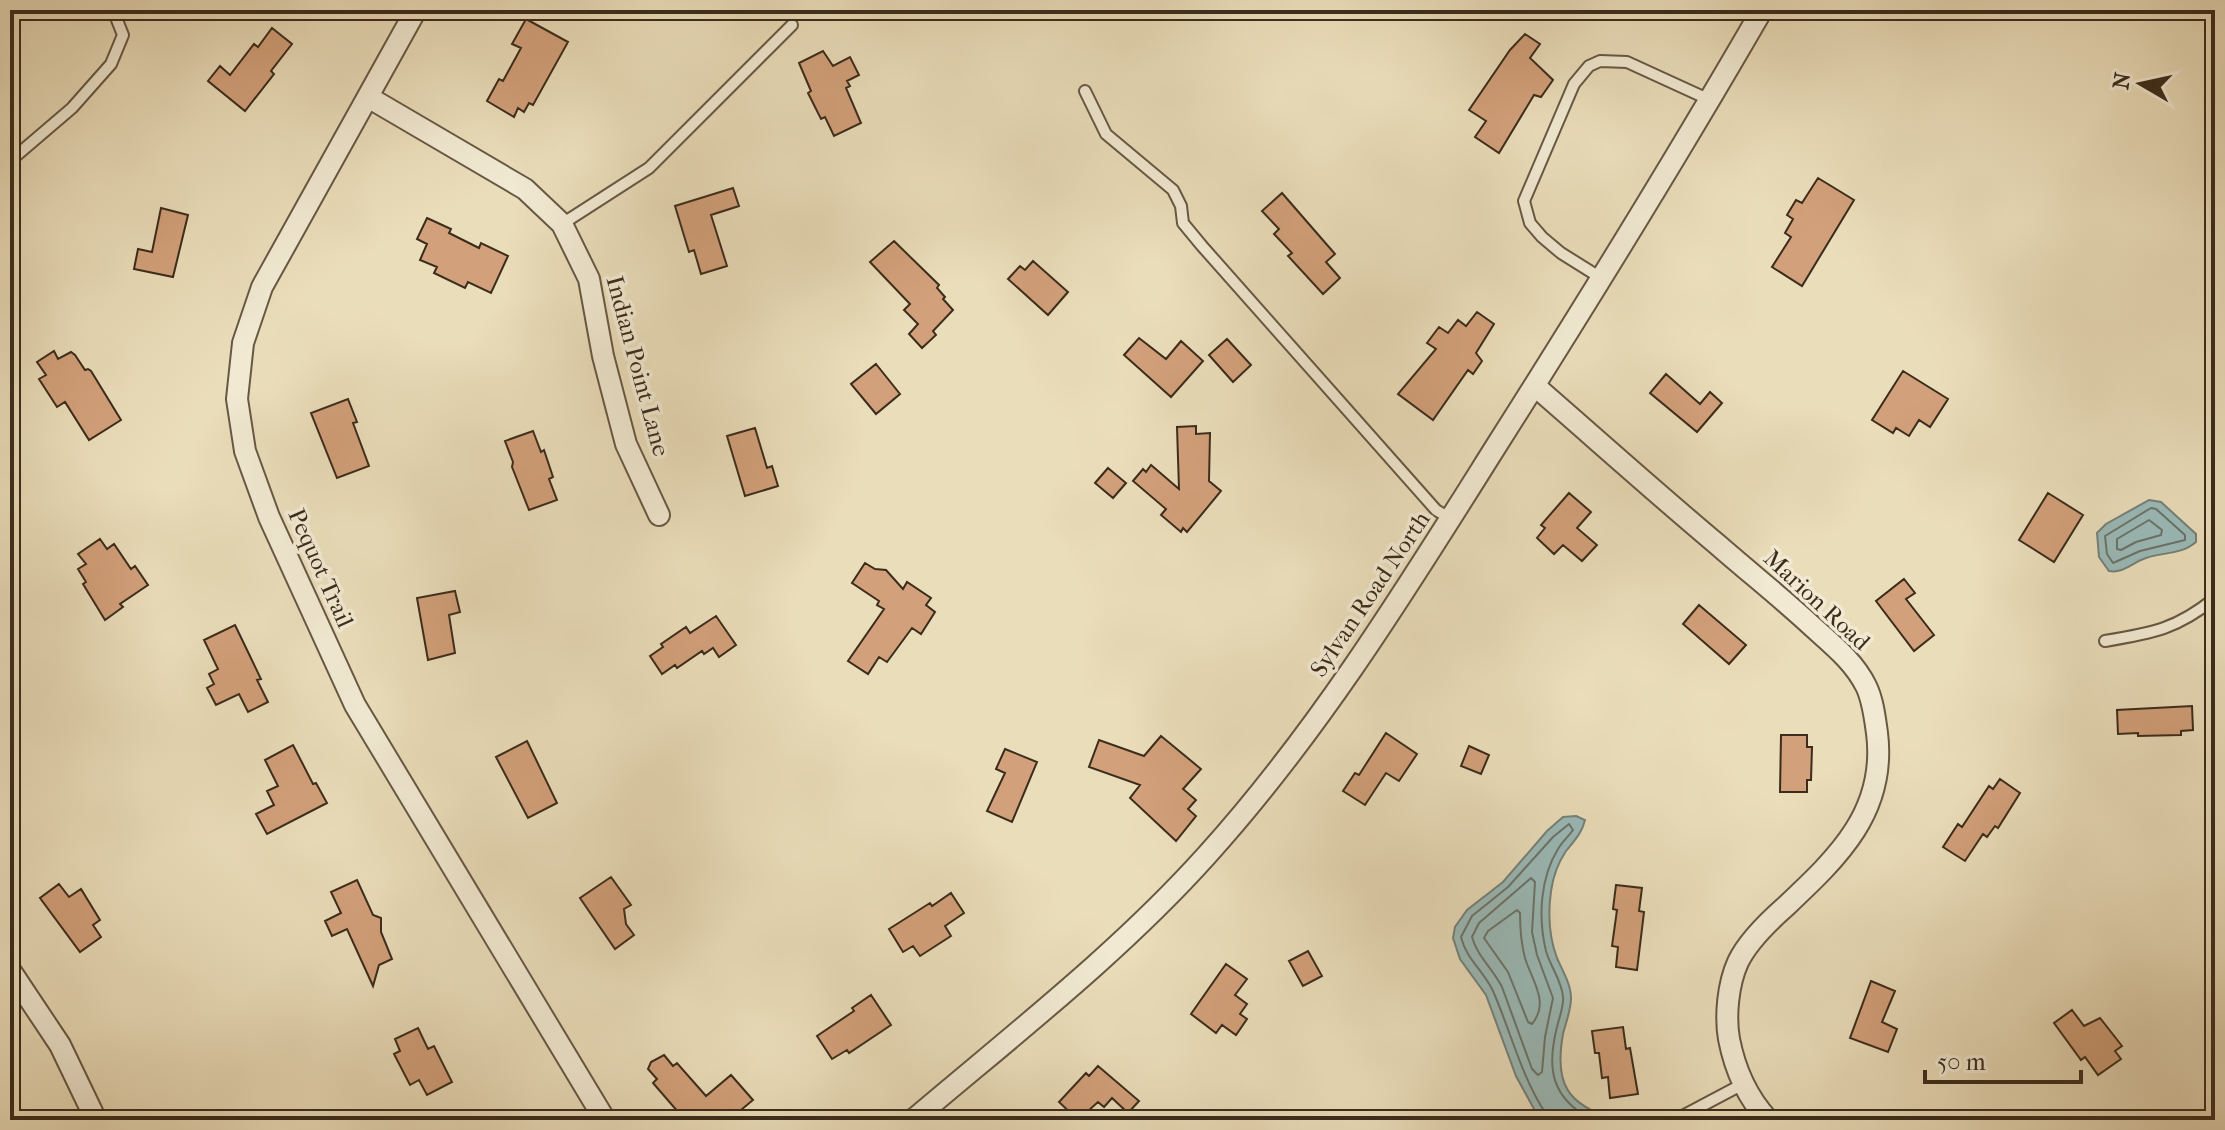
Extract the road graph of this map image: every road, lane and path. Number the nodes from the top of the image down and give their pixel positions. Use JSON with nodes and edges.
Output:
{"nodes":[{"id":1,"x":113,"y":10,"type":"edge"},
{"id":2,"x":416,"y":10,"type":"edge"},
{"id":3,"x":1762,"y":10,"type":"edge"},
{"id":4,"x":792,"y":25,"type":"dead end"},
{"id":5,"x":1085,"y":91,"type":"dead end"},
{"id":6,"x":368,"y":97,"type":"junction"},
{"id":7,"x":1710,"y":100,"type":"junction"},
{"id":8,"x":10,"y":161,"type":"edge"},
{"id":9,"x":562,"y":224,"type":"junction"},
{"id":10,"x":1601,"y":278,"type":"junction"},
{"id":11,"x":1535,"y":386,"type":"junction"},
{"id":12,"x":659,"y":515,"type":"dead end"},
{"id":13,"x":1451,"y":519,"type":"junction"},
{"id":14,"x":2215,"y":598,"type":"edge"},
{"id":15,"x":2105,"y":641,"type":"dead end"},
{"id":16,"x":10,"y":970,"type":"edge"},
{"id":17,"x":1743,"y":1084,"type":"junction"},
{"id":18,"x":96,"y":1120,"type":"edge"},
{"id":19,"x":605,"y":1120,"type":"edge"},
{"id":20,"x":913,"y":1120,"type":"edge"},
{"id":21,"x":1675,"y":1120,"type":"edge"},
{"id":22,"x":1768,"y":1120,"type":"edge"}],
"edges":[{"from":1,"to":8,"type":"lane"},
{"from":2,"to":6,"type":"street","name":"Pequot Trail"},
{"from":3,"to":7,"type":"street","name":"Sylvan Road North"},
{"from":4,"to":9,"type":"lane"},
{"from":5,"to":13,"type":"lane"},
{"from":6,"to":9,"type":"street","name":"Indian Point Lane"},
{"from":6,"to":19,"type":"street","name":"Pequot Trail"},
{"from":7,"to":10,"type":"street","name":"Sylvan Road North"},
{"from":7,"to":10,"type":"lane"},
{"from":9,"to":12,"type":"street","name":"Indian Point Lane"},
{"from":10,"to":11,"type":"street","name":"Sylvan Road North"},
{"from":11,"to":13,"type":"street","name":"Sylvan Road North"},
{"from":11,"to":17,"type":"street","name":"Marion Road"},
{"from":13,"to":20,"type":"street","name":"Sylvan Road North"},
{"from":14,"to":15,"type":"lane"},
{"from":16,"to":18,"type":"street"},
{"from":17,"to":21,"type":"lane"},
{"from":17,"to":22,"type":"street","name":"Marion Road"}]}
